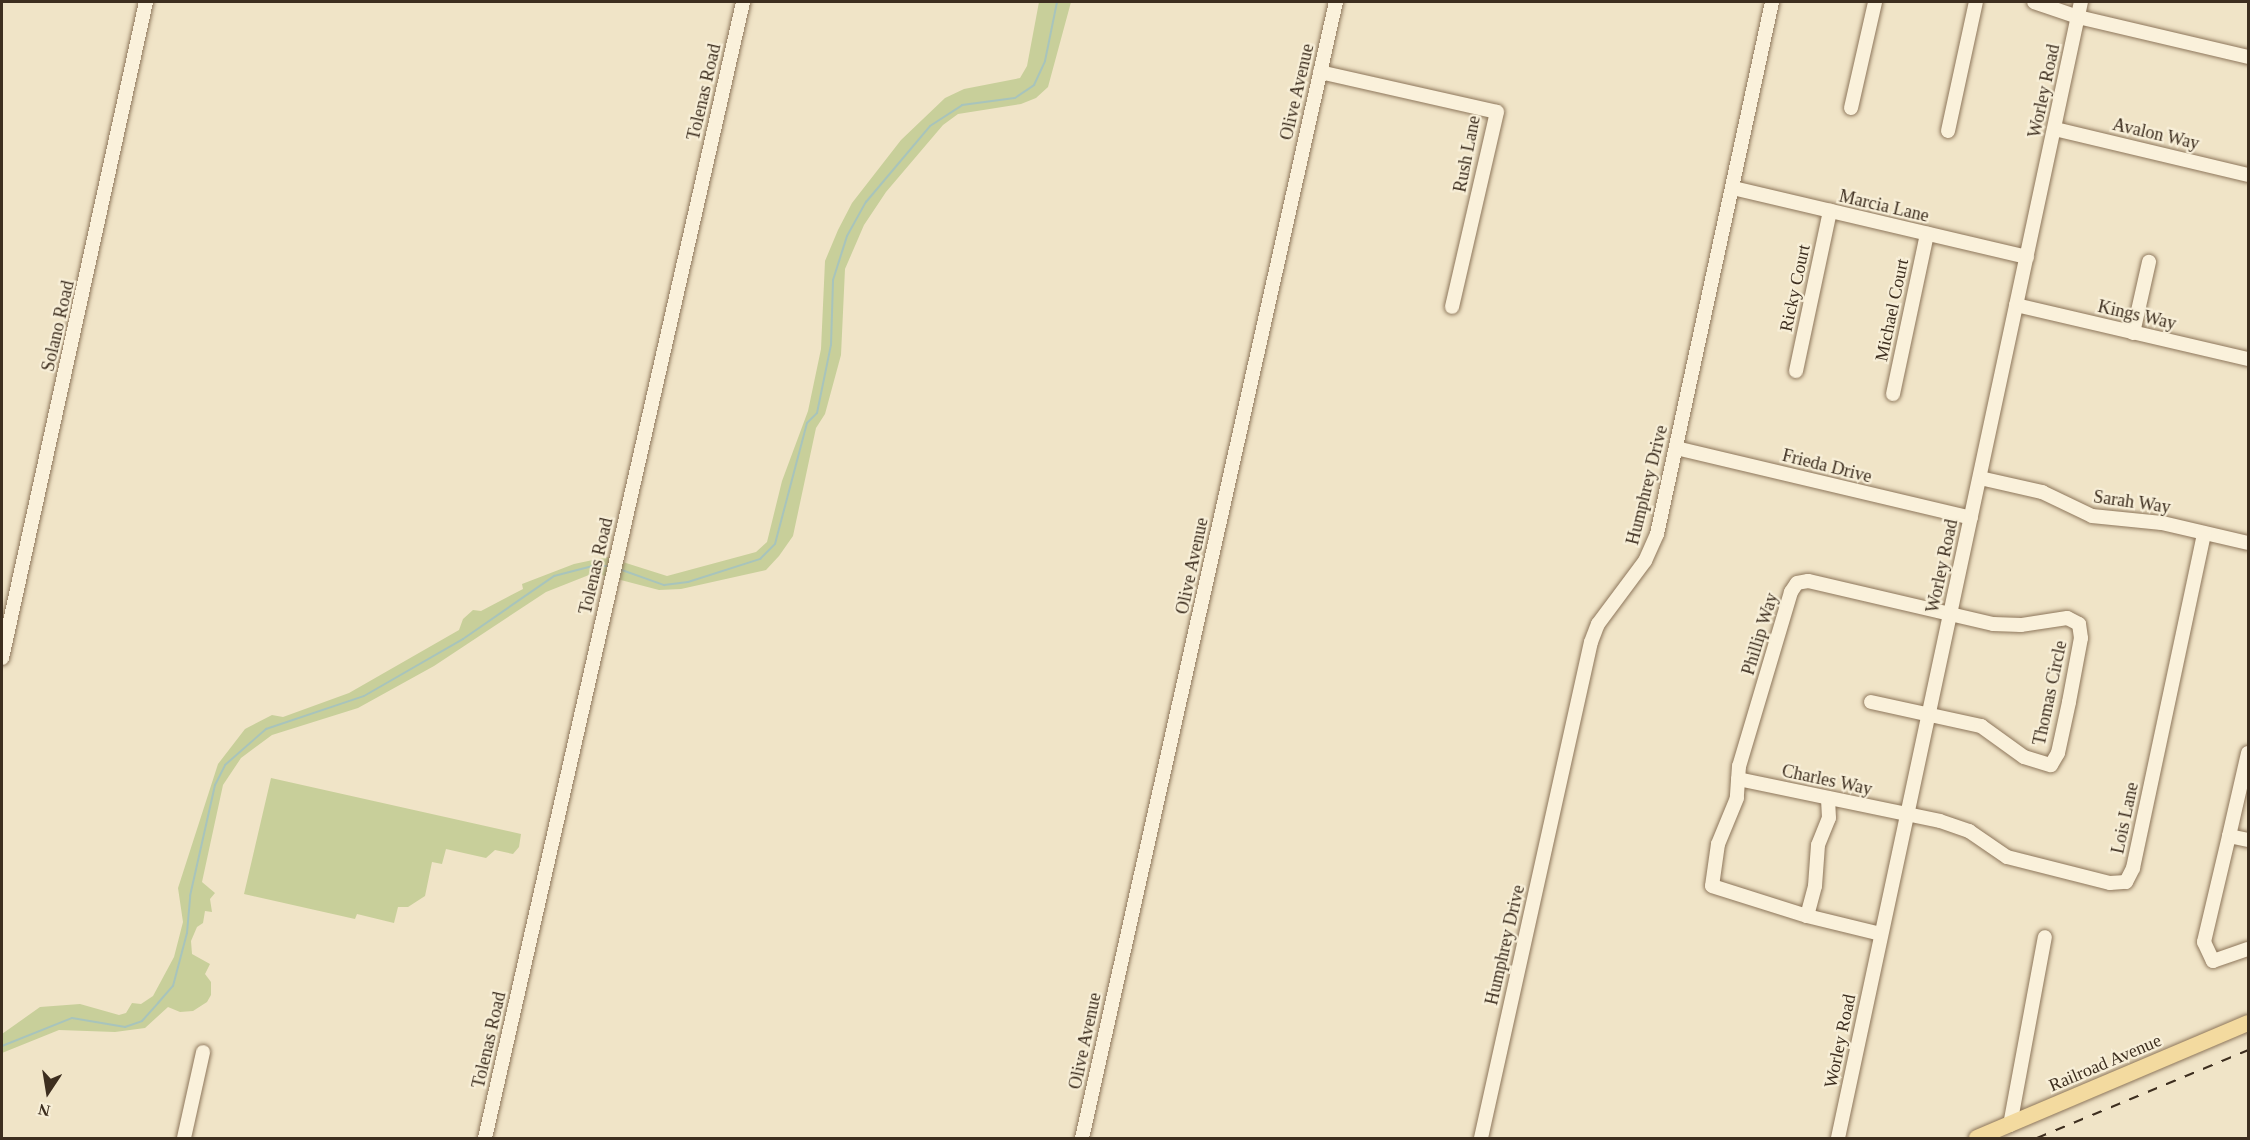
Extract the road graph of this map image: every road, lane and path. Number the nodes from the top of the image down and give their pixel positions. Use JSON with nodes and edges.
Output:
{"nodes":[{"id":1,"x":146,"y":2,"type":"edge"},
{"id":2,"x":744,"y":2,"type":"edge"},
{"id":3,"x":1336,"y":2,"type":"edge"},
{"id":4,"x":1772,"y":2,"type":"edge"},
{"id":5,"x":1875,"y":2,"type":"edge"},
{"id":6,"x":1976,"y":2,"type":"edge"},
{"id":7,"x":2034,"y":2,"type":"edge"},
{"id":8,"x":2081,"y":2,"type":"edge"},
{"id":9,"x":2078,"y":17,"type":"junction"},
{"id":10,"x":2248,"y":57,"type":"edge"},
{"id":11,"x":1320,"y":72,"type":"junction"},
{"id":12,"x":1851,"y":108,"type":"dead end"},
{"id":13,"x":2055,"y":129,"type":"junction"},
{"id":14,"x":1948,"y":131,"type":"dead end"},
{"id":15,"x":2248,"y":175,"type":"edge"},
{"id":16,"x":1733,"y":188,"type":"junction"},
{"id":17,"x":1830,"y":211,"type":"junction"},
{"id":18,"x":1927,"y":234,"type":"junction"},
{"id":19,"x":2027,"y":257,"type":"junction"},
{"id":20,"x":2149,"y":262,"type":"dead end"},
{"id":21,"x":2016,"y":305,"type":"junction"},
{"id":22,"x":1452,"y":307,"type":"dead end"},
{"id":23,"x":2133,"y":333,"type":"junction"},
{"id":24,"x":2248,"y":359,"type":"edge"},
{"id":25,"x":1796,"y":371,"type":"dead end"},
{"id":26,"x":1893,"y":394,"type":"dead end"},
{"id":27,"x":1676,"y":448,"type":"junction"},
{"id":28,"x":1980,"y":478,"type":"junction"},
{"id":29,"x":1971,"y":518,"type":"junction"},
{"id":30,"x":2204,"y":533,"type":"junction"},
{"id":31,"x":2248,"y":543,"type":"edge"},
{"id":32,"x":1951,"y":615,"type":"junction"},
{"id":33,"x":2,"y":658,"type":"edge"},
{"id":34,"x":1871,"y":702,"type":"dead end"},
{"id":35,"x":1929,"y":715,"type":"junction"},
{"id":36,"x":2248,"y":753,"type":"edge"},
{"id":37,"x":1738,"y":779,"type":"junction"},
{"id":38,"x":1828,"y":798,"type":"junction"},
{"id":39,"x":1908,"y":816,"type":"junction"},
{"id":40,"x":2229,"y":836,"type":"junction"},
{"id":41,"x":2248,"y":840,"type":"edge"},
{"id":42,"x":1807,"y":916,"type":"junction"},
{"id":43,"x":1881,"y":934,"type":"junction"},
{"id":44,"x":2044,"y":937,"type":"dead end"},
{"id":45,"x":2248,"y":949,"type":"edge"},
{"id":46,"x":2248,"y":1023,"type":"edge"},
{"id":47,"x":203,"y":1052,"type":"dead end"},
{"id":48,"x":2010,"y":1125,"type":"junction"},
{"id":49,"x":184,"y":1138,"type":"edge"},
{"id":50,"x":485,"y":1138,"type":"edge"},
{"id":51,"x":1082,"y":1138,"type":"edge"},
{"id":52,"x":1481,"y":1138,"type":"edge"},
{"id":53,"x":1838,"y":1138,"type":"edge"},
{"id":54,"x":1977,"y":1138,"type":"edge"}],
"edges":[{"from":1,"to":33,"type":"street","name":"Solano Road"},
{"from":2,"to":50,"type":"street","name":"Tolenas Road"},
{"from":3,"to":11,"type":"street","name":"Olive Avenue"},
{"from":4,"to":16,"type":"street","name":"Humphrey Drive"},
{"from":5,"to":12,"type":"street"},
{"from":6,"to":14,"type":"street"},
{"from":7,"to":9,"type":"street"},
{"from":8,"to":9,"type":"street","name":"Worley Road"},
{"from":9,"to":10,"type":"street"},
{"from":9,"to":13,"type":"street","name":"Worley Road"},
{"from":11,"to":22,"type":"street","name":"Rush Lane"},
{"from":11,"to":51,"type":"street","name":"Olive Avenue"},
{"from":13,"to":15,"type":"street","name":"Avalon Way"},
{"from":13,"to":19,"type":"street","name":"Worley Road"},
{"from":16,"to":17,"type":"street","name":"Marcia Lane"},
{"from":16,"to":27,"type":"street","name":"Humphrey Drive"},
{"from":17,"to":18,"type":"street","name":"Marcia Lane"},
{"from":17,"to":25,"type":"street","name":"Ricky Court"},
{"from":18,"to":19,"type":"street","name":"Marcia Lane"},
{"from":18,"to":26,"type":"street","name":"Michael Court"},
{"from":19,"to":21,"type":"street","name":"Worley Road"},
{"from":20,"to":23,"type":"street"},
{"from":21,"to":23,"type":"street","name":"Kings Way"},
{"from":21,"to":28,"type":"street","name":"Worley Road"},
{"from":23,"to":24,"type":"street","name":"Kings Way"},
{"from":27,"to":29,"type":"street","name":"Frieda Drive"},
{"from":27,"to":52,"type":"street","name":"Humphrey Drive"},
{"from":28,"to":29,"type":"street","name":"Worley Road"},
{"from":28,"to":30,"type":"street","name":"Sarah Way"},
{"from":29,"to":32,"type":"street","name":"Worley Road"},
{"from":30,"to":31,"type":"street","name":"Sarah Way"},
{"from":30,"to":39,"type":"street","name":"Lois Lane"},
{"from":32,"to":35,"type":"street","name":"Worley Road"},
{"from":32,"to":35,"type":"street","name":"Thomas Circle"},
{"from":32,"to":37,"type":"street","name":"Phillip Way"},
{"from":34,"to":35,"type":"street"},
{"from":35,"to":39,"type":"street","name":"Worley Road"},
{"from":36,"to":40,"type":"street"},
{"from":37,"to":38,"type":"street","name":"Charles Way"},
{"from":37,"to":42,"type":"street","name":"Phillip Way"},
{"from":38,"to":39,"type":"street","name":"Charles Way"},
{"from":38,"to":42,"type":"street"},
{"from":39,"to":43,"type":"street","name":"Worley Road"},
{"from":40,"to":41,"type":"street"},
{"from":40,"to":45,"type":"street"},
{"from":42,"to":43,"type":"street","name":"Phillip Way"},
{"from":43,"to":53,"type":"street","name":"Worley Road"},
{"from":44,"to":48,"type":"street"},
{"from":46,"to":48,"type":"main road","name":"Railroad Avenue"},
{"from":47,"to":49,"type":"street"},
{"from":48,"to":54,"type":"main road","name":"Railroad Avenue"}]}
